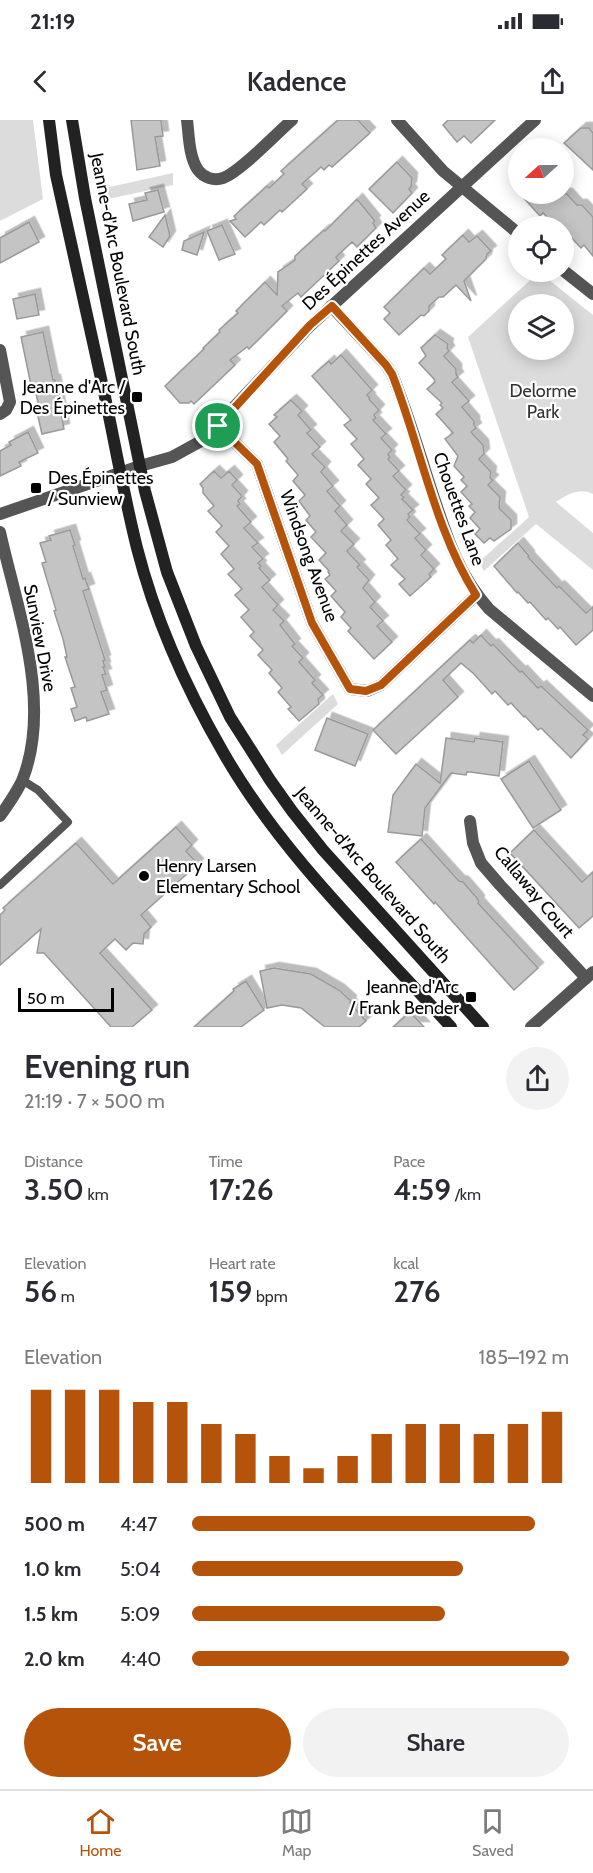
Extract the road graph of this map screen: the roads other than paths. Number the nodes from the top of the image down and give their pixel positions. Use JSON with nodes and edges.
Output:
{"nodes":[{"id":1,"x":49,"y":120,"type":"edge"},
{"id":2,"x":72,"y":120,"type":"edge"},
{"id":3,"x":187,"y":120,"type":"edge"},
{"id":4,"x":292,"y":120,"type":"edge"},
{"id":5,"x":397,"y":120,"type":"edge"},
{"id":6,"x":535,"y":120,"type":"edge"},
{"id":7,"x":462,"y":186,"type":"junction"},
{"id":8,"x":508,"y":225,"type":"edge"},
{"id":9,"x":574,"y":279,"type":"edge"},
{"id":10,"x":593,"y":294,"type":"edge"},
{"id":11,"x":332,"y":306,"type":"junction"},
{"id":12,"x":0,"y":350,"type":"edge"},
{"id":13,"x":0,"y":414,"type":"edge"},
{"id":14,"x":218,"y":426,"type":"junction"},
{"id":15,"x":140,"y":466,"type":"junction"},
{"id":16,"x":120,"y":472,"type":"junction"},
{"id":17,"x":0,"y":514,"type":"edge"},
{"id":18,"x":0,"y":532,"type":"edge"},
{"id":19,"x":476,"y":595,"type":"junction"},
{"id":20,"x":593,"y":696,"type":"edge"},
{"id":21,"x":22,"y":780,"type":"junction"},
{"id":22,"x":0,"y":816,"type":"edge"},
{"id":23,"x":470,"y":821,"type":"dead end"},
{"id":24,"x":0,"y":885,"type":"edge"},
{"id":25,"x":590,"y":975,"type":"edge"},
{"id":26,"x":451,"y":1027,"type":"edge"},
{"id":27,"x":483,"y":1027,"type":"edge"},
{"id":28,"x":531,"y":1027,"type":"edge"}],
"edges":[{"from":1,"to":16,"type":"main road"},
{"from":2,"to":15,"type":"main road","name":"Jeanne-d'Arc Boulevard South"},
{"from":3,"to":4,"type":"street"},
{"from":5,"to":7,"type":"street"},
{"from":6,"to":7,"type":"street","name":"Des Épinettes Avenue"},
{"from":7,"to":8,"type":"street"},
{"from":7,"to":11,"type":"street","name":"Des Épinettes Avenue"},
{"from":9,"to":10,"type":"street"},
{"from":11,"to":14,"type":"street","name":"Des Épinettes Avenue"},
{"from":11,"to":19,"type":"street","name":"Chouettes Lane"},
{"from":12,"to":13,"type":"street"},
{"from":14,"to":15,"type":"street","name":"Des Épinettes Avenue"},
{"from":14,"to":19,"type":"street","name":"Windsong Avenue"},
{"from":15,"to":16,"type":"street","name":"Des Épinettes Avenue"},
{"from":15,"to":27,"type":"main road","name":"Jeanne-d'Arc Boulevard South"},
{"from":16,"to":17,"type":"street","name":"Des Épinettes Avenue"},
{"from":16,"to":26,"type":"main road"},
{"from":18,"to":21,"type":"street","name":"Sunview Drive"},
{"from":19,"to":20,"type":"street","name":"Chouettes Lane"},
{"from":21,"to":22,"type":"street","name":"Sunview Drive"},
{"from":21,"to":24,"type":"lane"},
{"from":23,"to":25,"type":"street","name":"Callaway Court"},
{"from":25,"to":28,"type":"street"}]}
